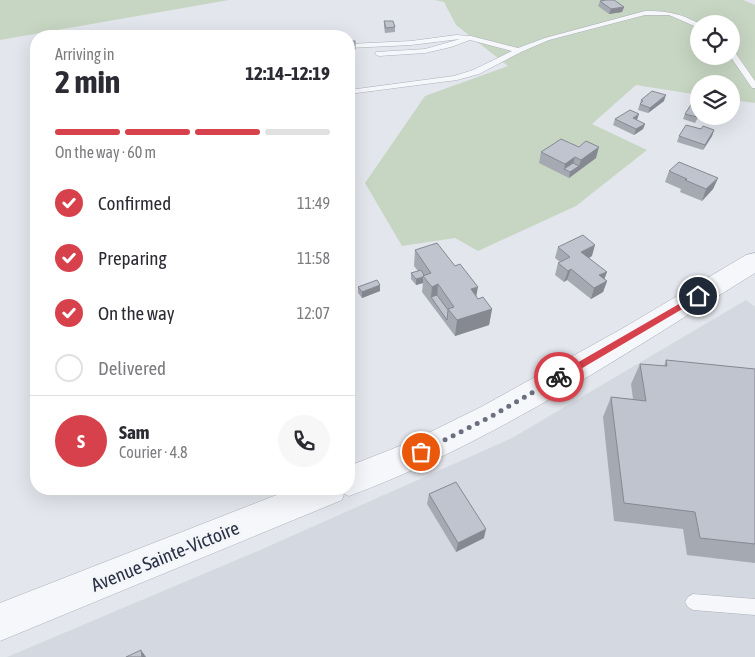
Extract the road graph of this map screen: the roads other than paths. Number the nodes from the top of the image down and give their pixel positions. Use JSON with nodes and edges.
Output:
{"nodes":[{"id":1,"x":690,"y":21,"type":"edge"},
{"id":2,"x":471,"y":38,"type":"junction"},
{"id":3,"x":355,"y":46,"type":"edge"},
{"id":4,"x":518,"y":50,"type":"junction"},
{"id":5,"x":380,"y":54,"type":"dead end"},
{"id":6,"x":740,"y":65,"type":"edge"},
{"id":7,"x":755,"y":86,"type":"edge"},
{"id":8,"x":355,"y":91,"type":"edge"},
{"id":9,"x":755,"y":261,"type":"edge"},
{"id":10,"x":755,"y":271,"type":"edge"},
{"id":11,"x":730,"y":277,"type":"junction"},
{"id":12,"x":355,"y":479,"type":"edge"},
{"id":13,"x":315,"y":495,"type":"edge"},
{"id":14,"x":693,"y":602,"type":"dead end"},
{"id":15,"x":755,"y":607,"type":"edge"},
{"id":16,"x":0,"y":622,"type":"edge"}],
"edges":[{"from":1,"to":4,"type":"lane"},
{"from":2,"to":3,"type":"lane"},
{"from":2,"to":4,"type":"lane"},
{"from":2,"to":5,"type":"lane"},
{"from":4,"to":8,"type":"lane"},
{"from":6,"to":7,"type":"lane"},
{"from":9,"to":11,"type":"street"},
{"from":10,"to":11,"type":"street"},
{"from":11,"to":12,"type":"street"},
{"from":13,"to":16,"type":"street","name":"Avenue Sainte-Victoire"},
{"from":14,"to":15,"type":"lane"}]}
